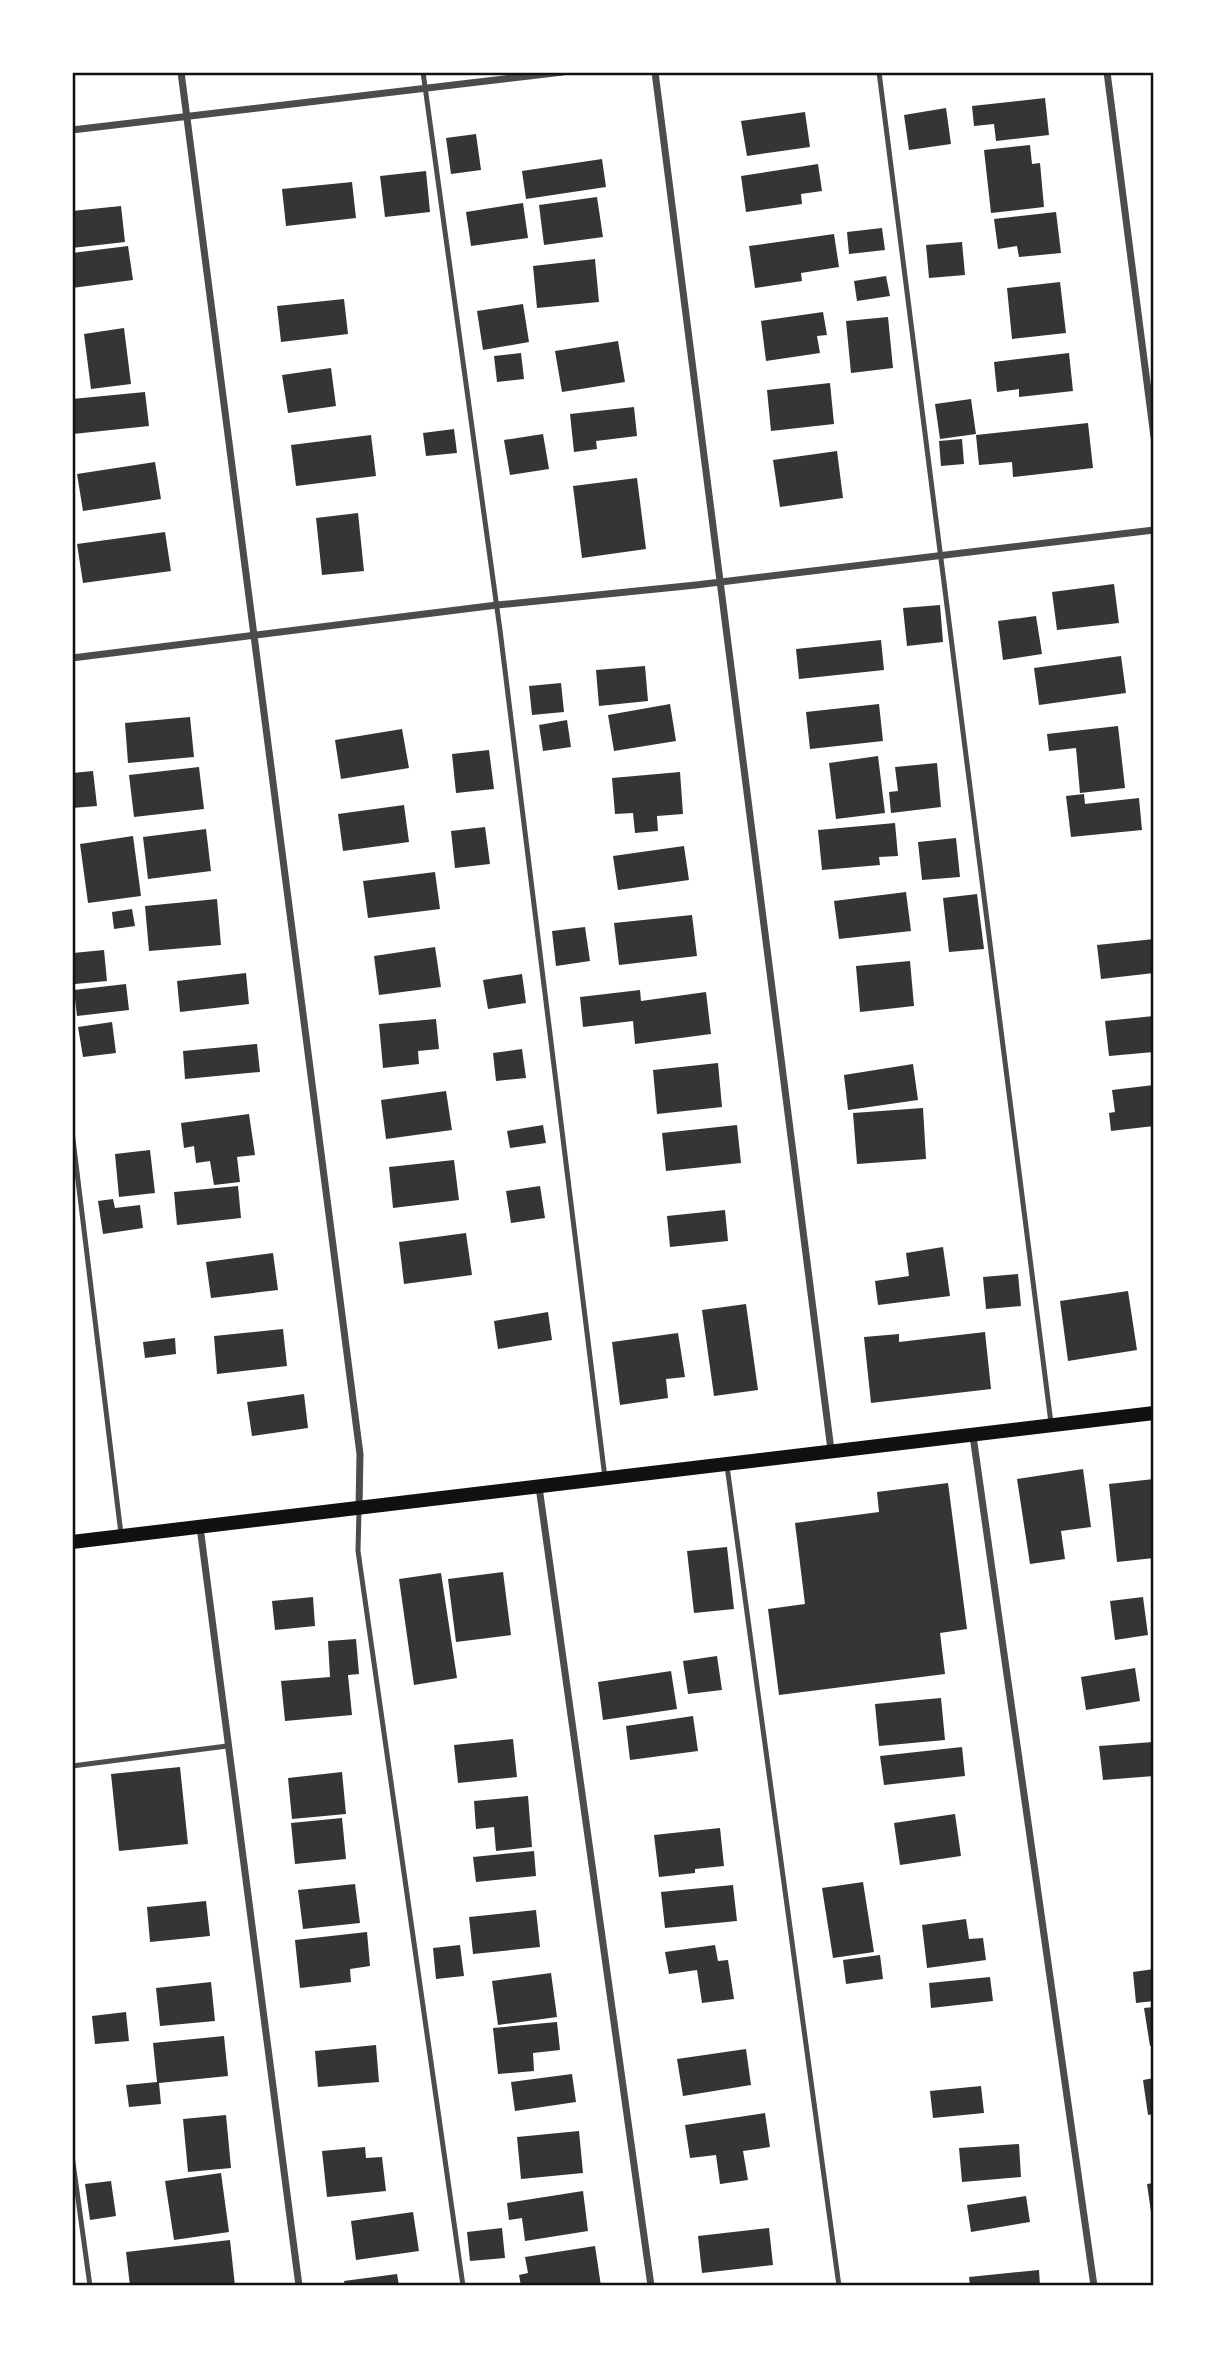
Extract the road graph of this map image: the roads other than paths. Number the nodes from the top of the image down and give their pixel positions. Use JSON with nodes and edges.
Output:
{"nodes":[{"id":1,"x":181,"y":72,"type":"edge"},
{"id":2,"x":423,"y":72,"type":"edge"},
{"id":3,"x":564,"y":72,"type":"edge"},
{"id":4,"x":655,"y":72,"type":"edge"},
{"id":5,"x":879,"y":72,"type":"edge"},
{"id":6,"x":1107,"y":72,"type":"edge"},
{"id":7,"x":425,"y":89,"type":"junction"},
{"id":8,"x":186,"y":117,"type":"junction"},
{"id":9,"x":72,"y":130,"type":"edge"},
{"id":10,"x":1154,"y":437,"type":"edge"},
{"id":11,"x":1154,"y":530,"type":"edge"},
{"id":12,"x":941,"y":555,"type":"junction"},
{"id":13,"x":720,"y":582,"type":"junction"},
{"id":14,"x":497,"y":605,"type":"junction"},
{"id":15,"x":254,"y":637,"type":"junction"},
{"id":16,"x":72,"y":658,"type":"edge"},
{"id":17,"x":72,"y":1131,"type":"edge"},
{"id":18,"x":1154,"y":1413,"type":"edge"},
{"id":19,"x":1052,"y":1426,"type":"junction"},
{"id":20,"x":972,"y":1436,"type":"junction"},
{"id":21,"x":831,"y":1450,"type":"junction"},
{"id":22,"x":726,"y":1463,"type":"junction"},
{"id":23,"x":605,"y":1479,"type":"junction"},
{"id":24,"x":538,"y":1488,"type":"junction"},
{"id":25,"x":359,"y":1507,"type":"junction"},
{"id":26,"x":200,"y":1527,"type":"junction"},
{"id":27,"x":121,"y":1536,"type":"junction"},
{"id":28,"x":72,"y":1542,"type":"edge"},
{"id":29,"x":227,"y":1746,"type":"junction"},
{"id":30,"x":72,"y":1766,"type":"edge"},
{"id":31,"x":72,"y":2155,"type":"edge"},
{"id":32,"x":90,"y":2286,"type":"edge"},
{"id":33,"x":299,"y":2286,"type":"edge"},
{"id":34,"x":463,"y":2286,"type":"edge"},
{"id":35,"x":651,"y":2286,"type":"edge"},
{"id":36,"x":839,"y":2286,"type":"edge"},
{"id":37,"x":1094,"y":2286,"type":"edge"}],
"edges":[{"from":1,"to":8,"type":"street"},
{"from":2,"to":7,"type":"lane"},
{"from":3,"to":7,"type":"street"},
{"from":4,"to":13,"type":"street"},
{"from":5,"to":12,"type":"lane"},
{"from":6,"to":10,"type":"street"},
{"from":7,"to":8,"type":"street"},
{"from":7,"to":14,"type":"lane"},
{"from":8,"to":9,"type":"street"},
{"from":8,"to":15,"type":"street"},
{"from":11,"to":12,"type":"street"},
{"from":12,"to":13,"type":"street"},
{"from":12,"to":19,"type":"lane"},
{"from":13,"to":14,"type":"street"},
{"from":13,"to":21,"type":"street"},
{"from":14,"to":15,"type":"street"},
{"from":14,"to":23,"type":"lane"},
{"from":15,"to":16,"type":"street"},
{"from":15,"to":25,"type":"street"},
{"from":17,"to":27,"type":"lane"},
{"from":18,"to":19,"type":"main road"},
{"from":19,"to":20,"type":"main road"},
{"from":20,"to":21,"type":"main road"},
{"from":20,"to":37,"type":"street"},
{"from":21,"to":22,"type":"main road"},
{"from":22,"to":23,"type":"main road"},
{"from":22,"to":36,"type":"lane"},
{"from":23,"to":24,"type":"main road"},
{"from":24,"to":25,"type":"main road"},
{"from":24,"to":35,"type":"street"},
{"from":25,"to":26,"type":"main road"},
{"from":25,"to":34,"type":"lane"},
{"from":26,"to":27,"type":"main road"},
{"from":26,"to":29,"type":"street"},
{"from":27,"to":28,"type":"main road"},
{"from":29,"to":30,"type":"lane"},
{"from":29,"to":33,"type":"street"},
{"from":31,"to":32,"type":"lane"}]}
